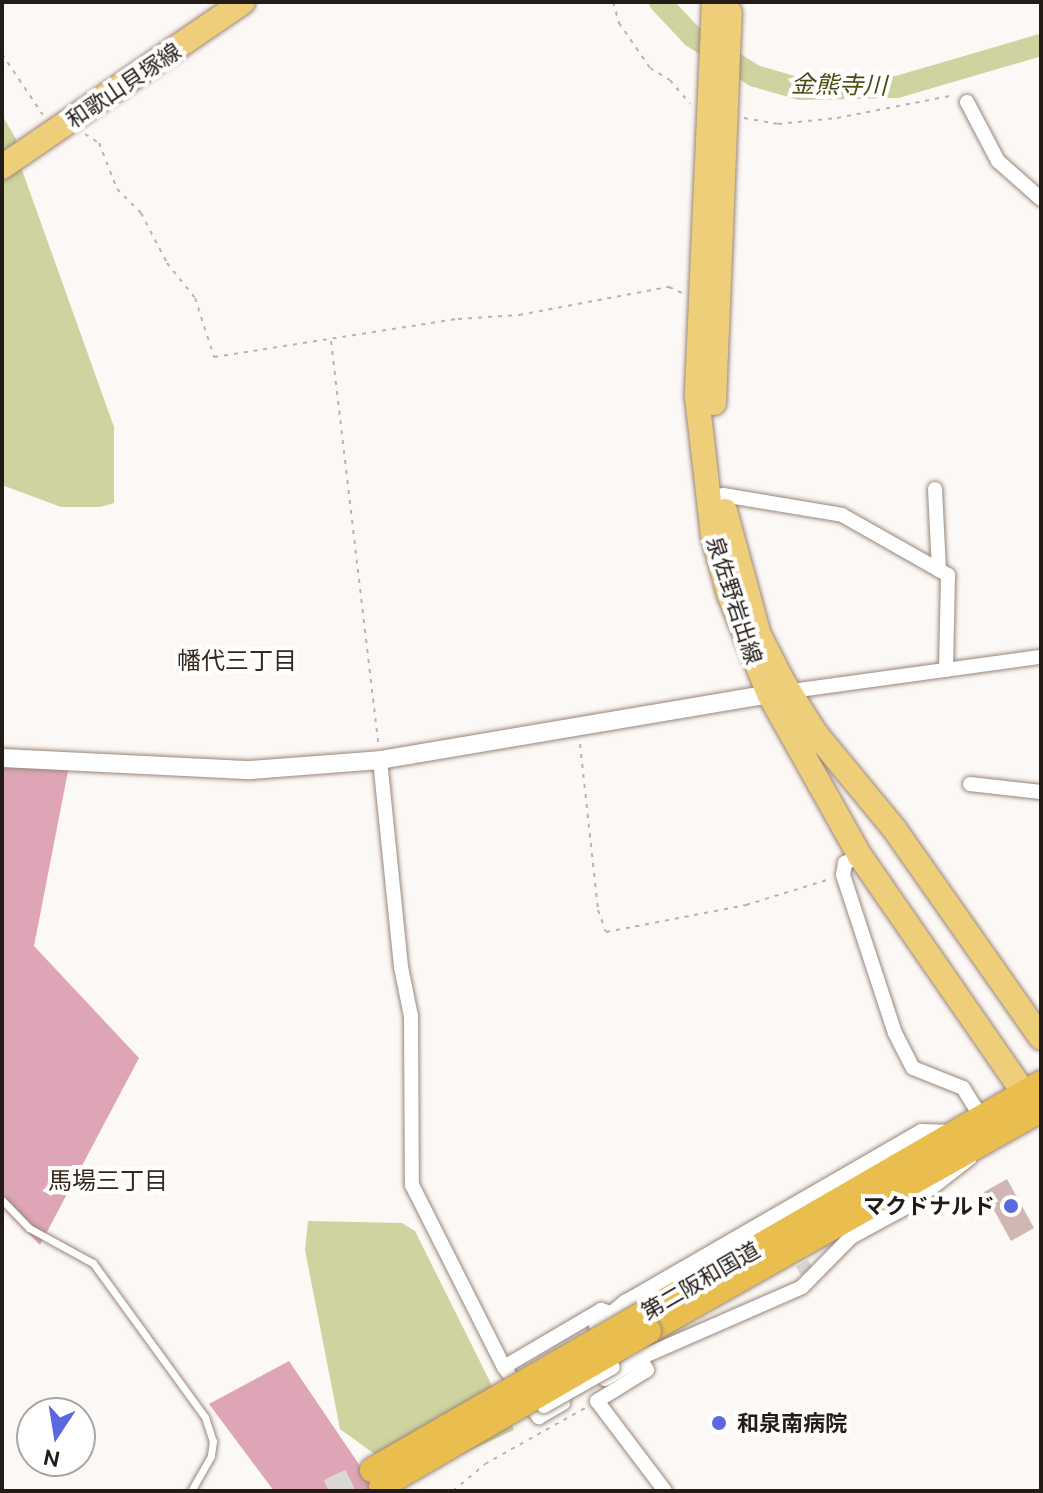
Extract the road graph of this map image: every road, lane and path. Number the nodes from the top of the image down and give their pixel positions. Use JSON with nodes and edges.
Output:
{"nodes":[{"id":1,"x":243,"y":2,"type":"edge"},
{"id":2,"x":613,"y":2,"type":"edge"},
{"id":3,"x":714,"y":2,"type":"edge"},
{"id":4,"x":730,"y":2,"type":"edge"},
{"id":5,"x":2,"y":54,"type":"edge"},
{"id":6,"x":967,"y":102,"type":"joint"},
{"id":7,"x":718,"y":114,"type":"junction"},
{"id":8,"x":54,"y":131,"type":"junction"},
{"id":9,"x":6,"y":164,"type":"edge"},
{"id":10,"x":1041,"y":199,"type":"edge"},
{"id":11,"x":700,"y":300,"type":"junction"},
{"id":12,"x":331,"y":340,"type":"junction"},
{"id":13,"x":935,"y":489,"type":"dead end"},
{"id":14,"x":723,"y":495,"type":"junction"},
{"id":15,"x":939,"y":570,"type":"junction"},
{"id":16,"x":1040,"y":661,"type":"edge"},
{"id":17,"x":946,"y":670,"type":"junction"},
{"id":18,"x":779,"y":693,"type":"junction"},
{"id":19,"x":577,"y":727,"type":"junction"},
{"id":20,"x":2,"y":758,"type":"edge"},
{"id":21,"x":380,"y":760,"type":"junction"},
{"id":22,"x":970,"y":784,"type":"dead end"},
{"id":23,"x":1041,"y":792,"type":"edge"},
{"id":24,"x":860,"y":856,"type":"junction"},
{"id":25,"x":843,"y":875,"type":"junction"},
{"id":26,"x":1041,"y":1038,"type":"edge"},
{"id":27,"x":1037,"y":1103,"type":"edge"},
{"id":28,"x":985,"y":1129,"type":"junction"},
{"id":29,"x":958,"y":1133,"type":"junction"},
{"id":30,"x":2,"y":1200,"type":"edge"},
{"id":31,"x":614,"y":1314,"type":"junction"},
{"id":32,"x":646,"y":1322,"type":"junction"},
{"id":33,"x":639,"y":1359,"type":"junction"},
{"id":34,"x":504,"y":1367,"type":"junction"},
{"id":35,"x":597,"y":1401,"type":"junction"},
{"id":36,"x":406,"y":1450,"type":"junction"},
{"id":37,"x":431,"y":1459,"type":"junction"},
{"id":38,"x":371,"y":1481,"type":"edge"},
{"id":39,"x":191,"y":1491,"type":"edge"},
{"id":40,"x":453,"y":1491,"type":"edge"},
{"id":41,"x":665,"y":1491,"type":"edge"}],
"edges":[{"from":1,"to":8,"type":"main road","name":"和歌山貝塚線"},
{"from":2,"to":7,"type":"path"},
{"from":3,"to":7,"type":"main road","name":"泉佐野岩出線"},
{"from":4,"to":7,"type":"main road","name":"泉佐野岩出線"},
{"from":5,"to":8,"type":"path"},
{"from":6,"to":7,"type":"path"},
{"from":6,"to":10,"type":"street"},
{"from":7,"to":11,"type":"main road","name":"泉佐野岩出線"},
{"from":7,"to":14,"type":"main road","name":"泉佐野岩出線"},
{"from":8,"to":9,"type":"main road","name":"和歌山貝塚線"},
{"from":8,"to":12,"type":"path"},
{"from":11,"to":12,"type":"path"},
{"from":11,"to":18,"type":"main road","name":"泉佐野岩出線"},
{"from":12,"to":21,"type":"path"},
{"from":13,"to":15,"type":"street"},
{"from":14,"to":15,"type":"street"},
{"from":14,"to":18,"type":"main road","name":"泉佐野岩出線"},
{"from":15,"to":17,"type":"street"},
{"from":16,"to":17,"type":"street"},
{"from":17,"to":18,"type":"street"},
{"from":18,"to":19,"type":"street"},
{"from":18,"to":24,"type":"main road","name":"泉佐野岩出線"},
{"from":18,"to":26,"type":"main road","name":"泉佐野岩出線"},
{"from":19,"to":21,"type":"street"},
{"from":19,"to":25,"type":"path"},
{"from":20,"to":21,"type":"street"},
{"from":21,"to":34,"type":"street"},
{"from":22,"to":23,"type":"street"},
{"from":24,"to":25,"type":"street"},
{"from":24,"to":27,"type":"main road","name":"泉佐野岩出線"},
{"from":25,"to":28,"type":"street"},
{"from":27,"to":28,"type":"highway","name":"第二阪和国道"},
{"from":28,"to":29,"type":"highway","name":"第二阪和国道"},
{"from":28,"to":32,"type":"highway","name":"第二阪和国道"},
{"from":28,"to":33,"type":"street"},
{"from":29,"to":31,"type":"street"},
{"from":29,"to":32,"type":"highway","name":"第二阪和国道"},
{"from":30,"to":39,"type":"lane"},
{"from":31,"to":33,"type":"street"},
{"from":31,"to":34,"type":"street"},
{"from":31,"to":36,"type":"street","bridge":true},
{"from":32,"to":36,"type":"highway","name":"第二阪和国道","bridge":true},
{"from":32,"to":37,"type":"highway","name":"第二阪和国道","bridge":true},
{"from":33,"to":34,"type":"street"},
{"from":33,"to":35,"type":"street"},
{"from":33,"to":37,"type":"street","bridge":true},
{"from":35,"to":40,"type":"path"},
{"from":35,"to":41,"type":"street"},
{"from":36,"to":38,"type":"highway","name":"第二阪和国道","bridge":true},
{"from":37,"to":38,"type":"highway","name":"第二阪和国道","bridge":true}]}
